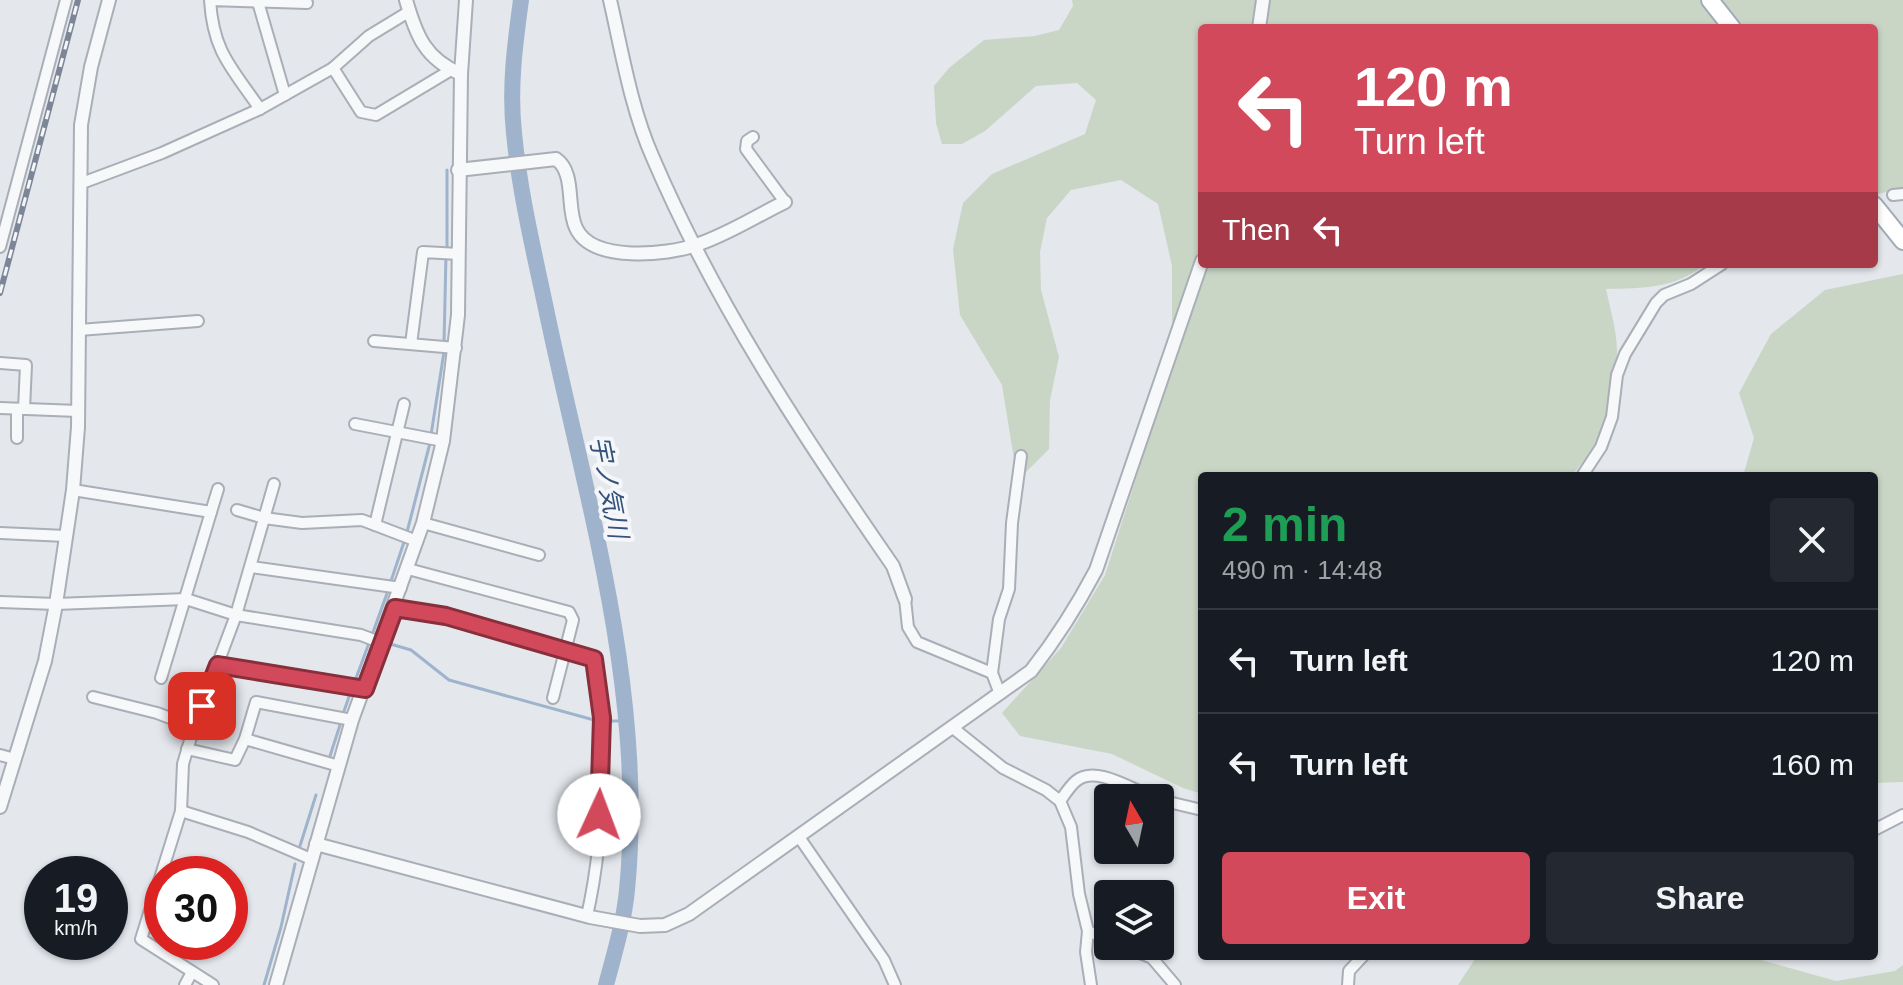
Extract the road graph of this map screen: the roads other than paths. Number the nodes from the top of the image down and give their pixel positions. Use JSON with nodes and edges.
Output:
{"nodes":[{"id":1,"x":66,"y":0,"type":"edge"},
{"id":2,"x":109,"y":0,"type":"edge"},
{"id":3,"x":466,"y":0,"type":"edge"},
{"id":4,"x":610,"y":0,"type":"edge"},
{"id":5,"x":1263,"y":0,"type":"edge"},
{"id":6,"x":1710,"y":0,"type":"edge"},
{"id":7,"x":258,"y":2,"type":"edge"},
{"id":8,"x":307,"y":3,"type":"dead end"},
{"id":9,"x":408,"y":6,"type":"edge"},
{"id":10,"x":1260,"y":24,"type":"edge"},
{"id":11,"x":1729,"y":24,"type":"edge"},
{"id":12,"x":333,"y":68,"type":"junction"},
{"id":13,"x":456,"y":72,"type":"junction"},
{"id":14,"x":285,"y":95,"type":"junction"},
{"id":15,"x":260,"y":109,"type":"junction"},
{"id":16,"x":753,"y":137,"type":"dead end"},
{"id":17,"x":458,"y":170,"type":"junction"},
{"id":18,"x":82,"y":183,"type":"junction"},
{"id":19,"x":785,"y":202,"type":"joint"},
{"id":20,"x":1878,"y":210,"type":"edge"},
{"id":21,"x":1903,"y":241,"type":"edge"},
{"id":22,"x":695,"y":246,"type":"junction"},
{"id":23,"x":0,"y":247,"type":"edge"},
{"id":24,"x":459,"y":254,"type":"junction"},
{"id":25,"x":1200,"y":268,"type":"edge"},
{"id":26,"x":1716,"y":268,"type":"edge"},
{"id":27,"x":198,"y":321,"type":"dead end"},
{"id":28,"x":79,"y":330,"type":"junction"},
{"id":29,"x":374,"y":341,"type":"dead end"},
{"id":30,"x":411,"y":344,"type":"junction"},
{"id":31,"x":456,"y":348,"type":"junction"},
{"id":32,"x":0,"y":363,"type":"edge"},
{"id":33,"x":404,"y":404,"type":"dead end"},
{"id":34,"x":0,"y":408,"type":"edge"},
{"id":35,"x":20,"y":409,"type":"junction"},
{"id":36,"x":78,"y":411,"type":"junction"},
{"id":37,"x":355,"y":424,"type":"dead end"},
{"id":38,"x":398,"y":432,"type":"junction"},
{"id":39,"x":17,"y":438,"type":"dead end"},
{"id":40,"x":443,"y":441,"type":"junction"},
{"id":41,"x":1021,"y":456,"type":"dead end"},
{"id":42,"x":1585,"y":472,"type":"edge"},
{"id":43,"x":274,"y":484,"type":"dead end"},
{"id":44,"x":218,"y":489,"type":"dead end"},
{"id":45,"x":73,"y":490,"type":"junction"},
{"id":46,"x":237,"y":510,"type":"dead end"},
{"id":47,"x":211,"y":512,"type":"junction"},
{"id":48,"x":264,"y":518,"type":"junction"},
{"id":49,"x":423,"y":523,"type":"junction"},
{"id":50,"x":375,"y":525,"type":"junction"},
{"id":51,"x":0,"y":533,"type":"edge"},
{"id":52,"x":66,"y":536,"type":"junction"},
{"id":53,"x":417,"y":541,"type":"junction"},
{"id":54,"x":539,"y":555,"type":"dead end"},
{"id":55,"x":251,"y":567,"type":"junction"},
{"id":56,"x":408,"y":569,"type":"junction"},
{"id":57,"x":401,"y":588,"type":"junction"},
{"id":58,"x":186,"y":599,"type":"junction"},
{"id":59,"x":905,"y":599,"type":"joint"},
{"id":60,"x":0,"y":602,"type":"edge"},
{"id":61,"x":56,"y":604,"type":"junction"},
{"id":62,"x":395,"y":608,"type":"junction"},
{"id":63,"x":236,"y":615,"type":"junction"},
{"id":64,"x":382,"y":643,"type":"junction"},
{"id":65,"x":566,"y":648,"type":"junction"},
{"id":66,"x":218,"y":665,"type":"junction"},
{"id":67,"x":992,"y":673,"type":"junction"},
{"id":68,"x":161,"y":678,"type":"dead end"},
{"id":69,"x":365,"y":689,"type":"junction"},
{"id":70,"x":1000,"y":694,"type":"junction"},
{"id":71,"x":93,"y":697,"type":"dead end"},
{"id":72,"x":553,"y":698,"type":"dead end"},
{"id":73,"x":352,"y":720,"type":"junction"},
{"id":74,"x":194,"y":727,"type":"junction"},
{"id":75,"x":953,"y":728,"type":"junction"},
{"id":76,"x":245,"y":739,"type":"junction"},
{"id":77,"x":187,"y":749,"type":"junction"},
{"id":78,"x":0,"y":755,"type":"edge"},
{"id":79,"x":15,"y":759,"type":"junction"},
{"id":80,"x":339,"y":766,"type":"junction"},
{"id":81,"x":1121,"y":784,"type":"edge"},
{"id":82,"x":1060,"y":801,"type":"junction"},
{"id":83,"x":1174,"y":803,"type":"edge"},
{"id":84,"x":0,"y":806,"type":"edge"},
{"id":85,"x":1198,"y":809,"type":"edge"},
{"id":86,"x":181,"y":811,"type":"junction"},
{"id":87,"x":1903,"y":815,"type":"edge"},
{"id":88,"x":1878,"y":828,"type":"edge"},
{"id":89,"x":799,"y":837,"type":"junction"},
{"id":90,"x":316,"y":844,"type":"junction"},
{"id":91,"x":311,"y":859,"type":"junction"},
{"id":92,"x":588,"y":917,"type":"junction"},
{"id":93,"x":1088,"y":931,"type":"junction"},
{"id":94,"x":1094,"y":934,"type":"edge"},
{"id":95,"x":1154,"y":960,"type":"edge"},
{"id":96,"x":1359,"y":960,"type":"edge"},
{"id":97,"x":192,"y":972,"type":"junction"},
{"id":98,"x":185,"y":985,"type":"edge"},
{"id":99,"x":213,"y":985,"type":"edge"},
{"id":100,"x":276,"y":985,"type":"edge"},
{"id":101,"x":895,"y":985,"type":"edge"},
{"id":102,"x":1091,"y":985,"type":"edge"},
{"id":103,"x":1175,"y":985,"type":"edge"},
{"id":104,"x":1348,"y":985,"type":"edge"}],
"edges":[{"from":1,"to":23,"type":"street"},
{"from":2,"to":18,"type":"street"},
{"from":3,"to":13,"type":"street"},
{"from":4,"to":22,"type":"street"},
{"from":5,"to":10,"type":"street"},
{"from":6,"to":11,"type":"main road"},
{"from":7,"to":8,"type":"street"},
{"from":7,"to":14,"type":"street"},
{"from":7,"to":15,"type":"street"},
{"from":9,"to":12,"type":"street"},
{"from":9,"to":13,"type":"street"},
{"from":12,"to":13,"type":"street"},
{"from":12,"to":14,"type":"street"},
{"from":13,"to":17,"type":"street"},
{"from":14,"to":15,"type":"street"},
{"from":15,"to":18,"type":"street"},
{"from":16,"to":19,"type":"street"},
{"from":17,"to":22,"type":"street"},
{"from":17,"to":24,"type":"street"},
{"from":18,"to":28,"type":"street"},
{"from":19,"to":22,"type":"street"},
{"from":20,"to":21,"type":"main road"},
{"from":22,"to":59,"type":"street"},
{"from":24,"to":30,"type":"street"},
{"from":24,"to":31,"type":"street"},
{"from":25,"to":70,"type":"street"},
{"from":26,"to":42,"type":"street"},
{"from":27,"to":28,"type":"street"},
{"from":28,"to":36,"type":"street"},
{"from":29,"to":30,"type":"street"},
{"from":30,"to":31,"type":"street"},
{"from":31,"to":40,"type":"street"},
{"from":32,"to":35,"type":"street"},
{"from":33,"to":38,"type":"street"},
{"from":34,"to":35,"type":"street"},
{"from":35,"to":36,"type":"street"},
{"from":35,"to":39,"type":"street"},
{"from":36,"to":45,"type":"street"},
{"from":37,"to":38,"type":"street"},
{"from":38,"to":40,"type":"street"},
{"from":38,"to":50,"type":"street"},
{"from":40,"to":49,"type":"street"},
{"from":41,"to":67,"type":"street"},
{"from":43,"to":48,"type":"street"},
{"from":44,"to":47,"type":"street"},
{"from":45,"to":47,"type":"street"},
{"from":45,"to":52,"type":"street"},
{"from":46,"to":48,"type":"street"},
{"from":47,"to":58,"type":"street"},
{"from":48,"to":50,"type":"street"},
{"from":48,"to":55,"type":"street"},
{"from":49,"to":53,"type":"street"},
{"from":49,"to":54,"type":"street"},
{"from":50,"to":53,"type":"street"},
{"from":51,"to":52,"type":"street"},
{"from":52,"to":61,"type":"street"},
{"from":53,"to":56,"type":"street"},
{"from":55,"to":57,"type":"street"},
{"from":55,"to":63,"type":"street"},
{"from":56,"to":57,"type":"street"},
{"from":56,"to":65,"type":"street"},
{"from":57,"to":62,"type":"street"},
{"from":58,"to":61,"type":"street"},
{"from":58,"to":63,"type":"street"},
{"from":58,"to":68,"type":"street"},
{"from":59,"to":67,"type":"street"},
{"from":60,"to":61,"type":"street"},
{"from":61,"to":79,"type":"street"},
{"from":62,"to":64,"type":"street"},
{"from":62,"to":65,"type":"street"},
{"from":63,"to":64,"type":"street"},
{"from":63,"to":66,"type":"street"},
{"from":64,"to":69,"type":"street"},
{"from":65,"to":72,"type":"street"},
{"from":65,"to":92,"type":"street"},
{"from":66,"to":69,"type":"street"},
{"from":66,"to":74,"type":"street"},
{"from":67,"to":70,"type":"street"},
{"from":69,"to":73,"type":"street"},
{"from":70,"to":75,"type":"street"},
{"from":71,"to":74,"type":"street"},
{"from":73,"to":76,"type":"street"},
{"from":73,"to":80,"type":"street"},
{"from":74,"to":77,"type":"street"},
{"from":75,"to":82,"type":"street"},
{"from":75,"to":89,"type":"street"},
{"from":76,"to":77,"type":"street"},
{"from":76,"to":80,"type":"street"},
{"from":77,"to":86,"type":"street"},
{"from":78,"to":79,"type":"street"},
{"from":79,"to":84,"type":"street"},
{"from":80,"to":90,"type":"street"},
{"from":81,"to":82,"type":"street"},
{"from":82,"to":93,"type":"street"},
{"from":83,"to":85,"type":"street"},
{"from":86,"to":91,"type":"street"},
{"from":86,"to":97,"type":"street"},
{"from":87,"to":88,"type":"street"},
{"from":89,"to":92,"type":"street"},
{"from":89,"to":101,"type":"street"},
{"from":90,"to":91,"type":"street"},
{"from":90,"to":92,"type":"street"},
{"from":91,"to":100,"type":"street"},
{"from":93,"to":94,"type":"street"},
{"from":93,"to":102,"type":"street"},
{"from":95,"to":103,"type":"street"},
{"from":96,"to":104,"type":"street"},
{"from":97,"to":98,"type":"street"},
{"from":97,"to":99,"type":"street"}]}
